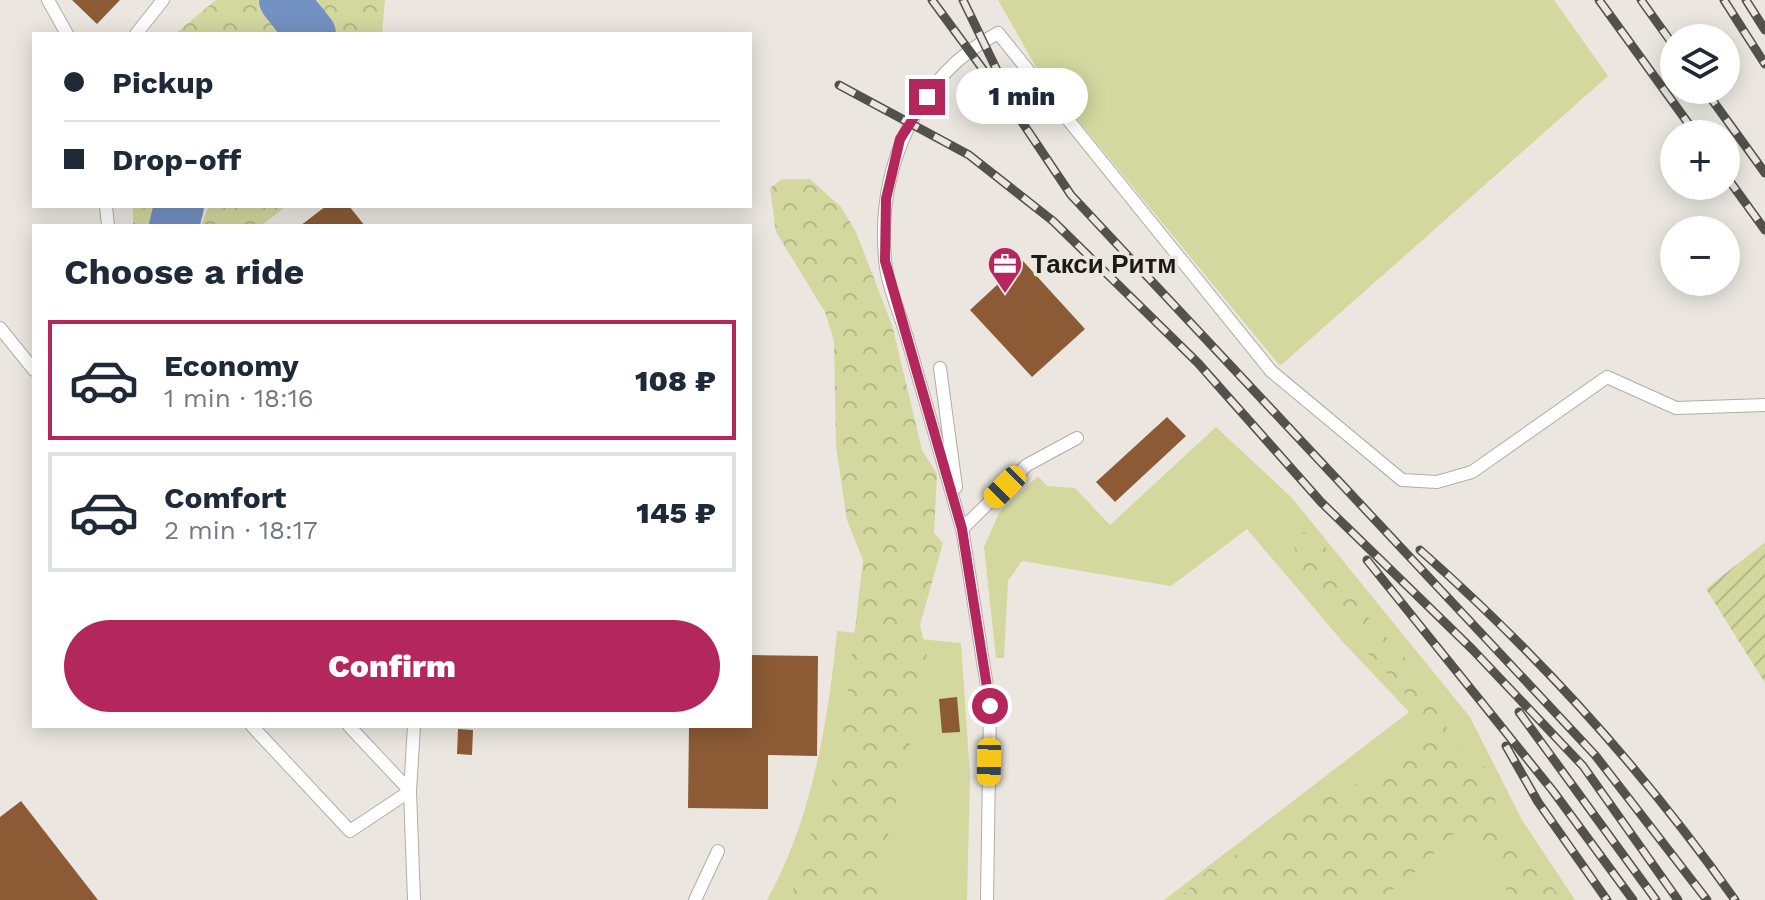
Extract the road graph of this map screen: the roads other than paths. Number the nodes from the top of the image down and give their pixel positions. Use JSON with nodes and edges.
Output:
{"nodes":[{"id":1,"x":48,"y":0,"type":"edge"},
{"id":2,"x":163,"y":0,"type":"edge"},
{"id":3,"x":66,"y":32,"type":"edge"},
{"id":4,"x":138,"y":32,"type":"edge"},
{"id":5,"x":0,"y":328,"type":"edge"},
{"id":6,"x":32,"y":368,"type":"edge"},
{"id":7,"x":940,"y":368,"type":"dead end"},
{"id":8,"x":1765,"y":405,"type":"edge"},
{"id":9,"x":1077,"y":438,"type":"dead end"},
{"id":10,"x":962,"y":529,"type":"junction"},
{"id":11,"x":254,"y":728,"type":"edge"},
{"id":12,"x":351,"y":728,"type":"edge"},
{"id":13,"x":414,"y":728,"type":"edge"},
{"id":14,"x":410,"y":791,"type":"junction"},
{"id":15,"x":718,"y":851,"type":"dead end"},
{"id":16,"x":414,"y":900,"type":"edge"},
{"id":17,"x":695,"y":900,"type":"edge"},
{"id":18,"x":987,"y":900,"type":"edge"}],
"edges":[{"from":1,"to":3,"type":"lane"},
{"from":2,"to":4,"type":"lane"},
{"from":5,"to":6,"type":"lane"},
{"from":7,"to":10,"type":"lane"},
{"from":8,"to":10,"type":"lane"},
{"from":9,"to":10,"type":"lane"},
{"from":10,"to":18,"type":"lane"},
{"from":11,"to":14,"type":"lane"},
{"from":12,"to":14,"type":"lane"},
{"from":13,"to":14,"type":"lane"},
{"from":14,"to":16,"type":"lane"},
{"from":15,"to":17,"type":"lane"}]}
